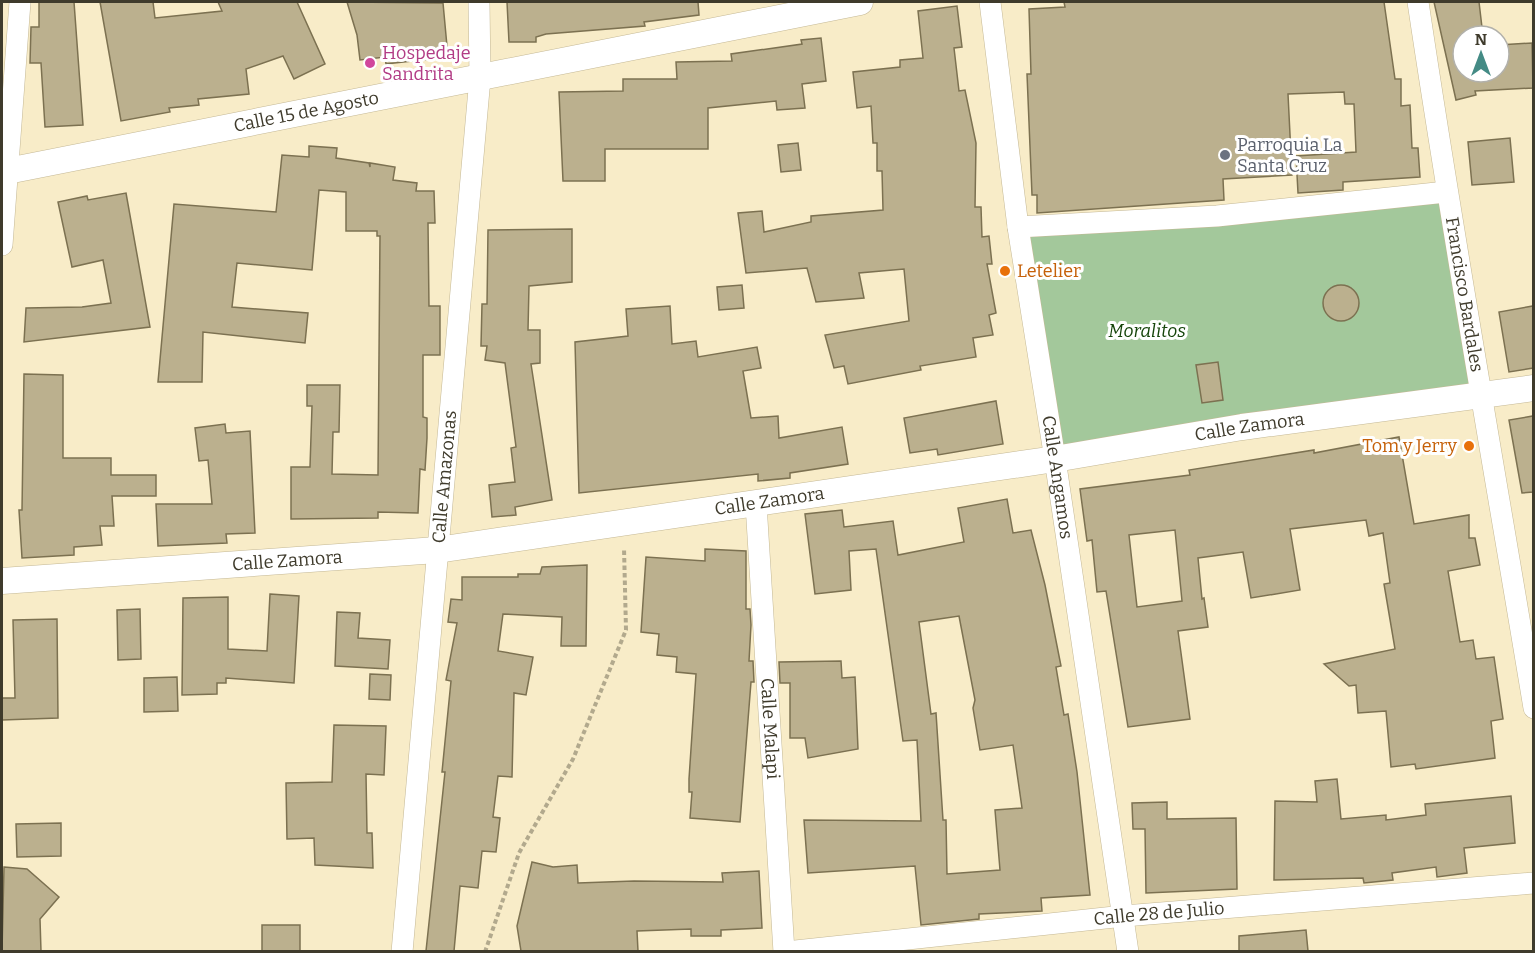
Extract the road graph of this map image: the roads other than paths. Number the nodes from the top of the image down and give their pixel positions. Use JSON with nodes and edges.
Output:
{"nodes":[{"id":1,"x":20,"y":2,"type":"edge"},
{"id":2,"x":479,"y":2,"type":"edge"},
{"id":3,"x":860,"y":2,"type":"edge"},
{"id":4,"x":990,"y":2,"type":"edge"},
{"id":5,"x":1418,"y":2,"type":"edge"},
{"id":6,"x":480,"y":78,"type":"junction"},
{"id":7,"x":5,"y":171,"type":"edge"},
{"id":8,"x":1446,"y":192,"type":"junction"},
{"id":9,"x":1018,"y":227,"type":"junction"},
{"id":10,"x":2,"y":245,"type":"edge"},
{"id":11,"x":1533,"y":388,"type":"edge"},
{"id":12,"x":1483,"y":396,"type":"junction"},
{"id":13,"x":1055,"y":459,"type":"junction"},
{"id":14,"x":756,"y":504,"type":"junction"},
{"id":15,"x":437,"y":550,"type":"junction"},
{"id":16,"x":2,"y":581,"type":"edge"},
{"id":17,"x":1533,"y":708,"type":"edge"},
{"id":18,"x":1533,"y":883,"type":"edge"},
{"id":19,"x":1124,"y":916,"type":"junction"},
{"id":20,"x":402,"y":951,"type":"edge"},
{"id":21,"x":785,"y":951,"type":"edge"},
{"id":22,"x":1128,"y":951,"type":"edge"}],
"edges":[{"from":1,"to":7,"type":"street"},
{"from":2,"to":6,"type":"street","name":"Calle Amazonas"},
{"from":3,"to":6,"type":"street","name":"Calle 15 de Agosto"},
{"from":4,"to":9,"type":"street","name":"Calle Angamos"},
{"from":5,"to":8,"type":"street","name":"Francisco Bardales"},
{"from":6,"to":7,"type":"street","name":"Calle 15 de Agosto"},
{"from":6,"to":15,"type":"street","name":"Calle Amazonas"},
{"from":7,"to":10,"type":"street"},
{"from":8,"to":9,"type":"street"},
{"from":8,"to":12,"type":"street","name":"Francisco Bardales"},
{"from":9,"to":13,"type":"street","name":"Calle Angamos"},
{"from":11,"to":12,"type":"street","name":"Calle Zamora"},
{"from":12,"to":13,"type":"street","name":"Calle Zamora"},
{"from":12,"to":17,"type":"street","name":"Francisco Bardales"},
{"from":13,"to":14,"type":"street","name":"Calle Zamora"},
{"from":13,"to":19,"type":"street","name":"Calle Angamos"},
{"from":14,"to":15,"type":"street","name":"Calle Zamora"},
{"from":14,"to":21,"type":"street","name":"Calle Malapi"},
{"from":15,"to":16,"type":"street","name":"Calle Zamora"},
{"from":15,"to":20,"type":"street","name":"Calle Amazonas"},
{"from":18,"to":19,"type":"street","name":"Calle 28 de Julio"},
{"from":19,"to":21,"type":"street","name":"Calle 28 de Julio"},
{"from":19,"to":22,"type":"street","name":"Calle Angamos"}]}
